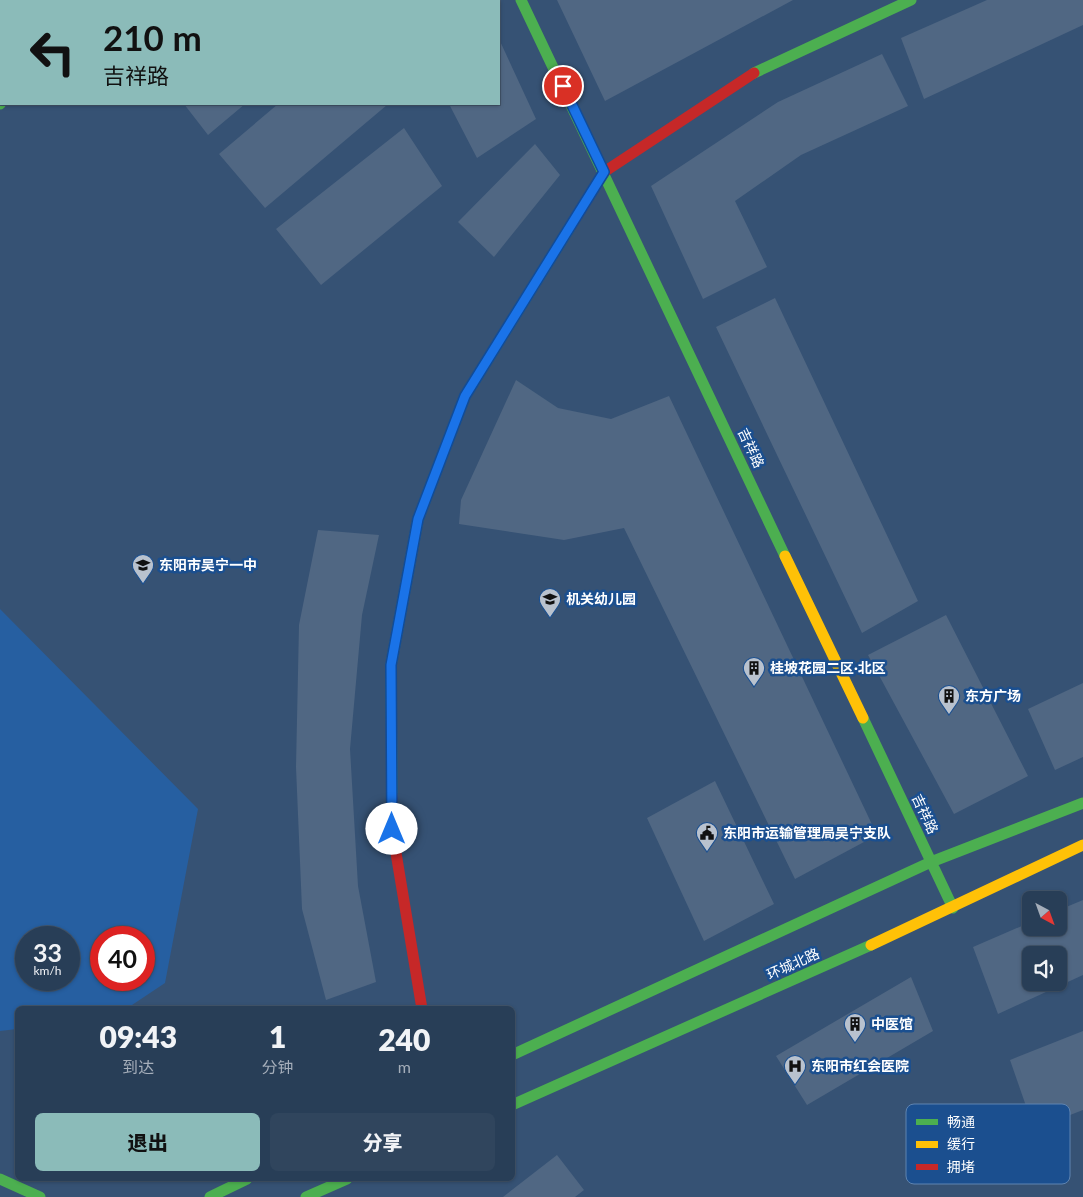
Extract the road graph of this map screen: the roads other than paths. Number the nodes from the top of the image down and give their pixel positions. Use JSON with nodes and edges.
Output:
{"nodes":[{"id":1,"x":521,"y":0,"type":"edge"},
{"id":2,"x":911,"y":0,"type":"edge"},
{"id":3,"x":604,"y":172,"type":"junction"},
{"id":4,"x":1083,"y":803,"type":"edge"},
{"id":5,"x":1083,"y":845,"type":"edge"},
{"id":6,"x":931,"y":862,"type":"junction"},
{"id":7,"x":953,"y":908,"type":"junction"},
{"id":8,"x":422,"y":1006,"type":"edge"},
{"id":9,"x":515,"y":1054,"type":"edge"},
{"id":10,"x":515,"y":1104,"type":"edge"},
{"id":11,"x":0,"y":1179,"type":"edge"},
{"id":12,"x":243,"y":1181,"type":"edge"},
{"id":13,"x":342,"y":1181,"type":"edge"},
{"id":14,"x":40,"y":1197,"type":"edge"},
{"id":15,"x":210,"y":1197,"type":"edge"},
{"id":16,"x":306,"y":1197,"type":"edge"}],
"edges":[{"from":1,"to":3,"type":"street","name":"吉祥路"},
{"from":2,"to":3,"type":"street"},
{"from":3,"to":6,"type":"street","name":"吉祥路"},
{"from":3,"to":8,"type":"street"},
{"from":4,"to":6,"type":"street"},
{"from":5,"to":7,"type":"street","name":"环城北路"},
{"from":6,"to":7,"type":"street","name":"吉祥路"},
{"from":6,"to":9,"type":"street"},
{"from":7,"to":10,"type":"street","name":"环城北路"},
{"from":11,"to":14,"type":"street"},
{"from":12,"to":15,"type":"street"},
{"from":13,"to":16,"type":"street"}]}
